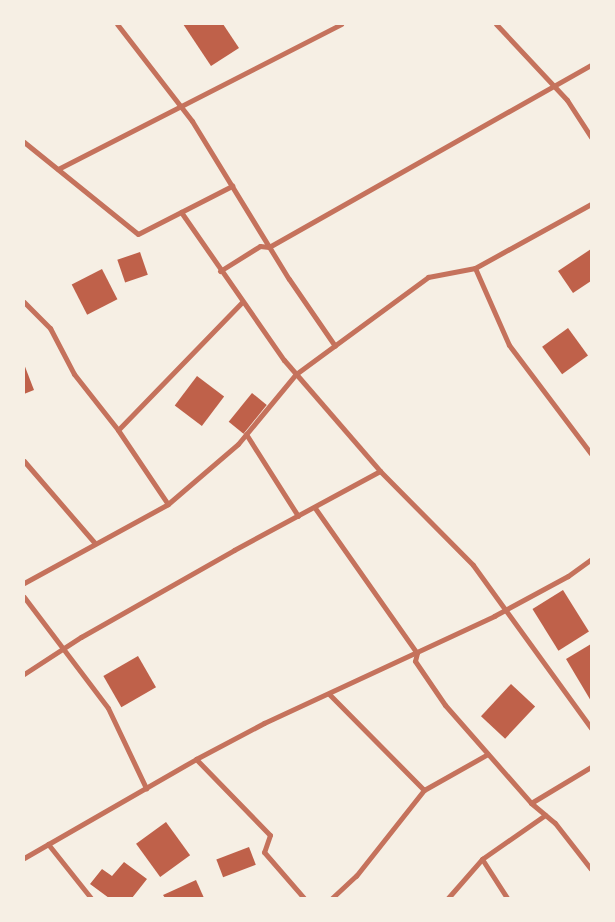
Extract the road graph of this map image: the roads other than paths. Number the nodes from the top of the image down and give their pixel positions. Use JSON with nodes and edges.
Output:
{"nodes":[{"id":1,"x":117,"y":24,"type":"edge"},
{"id":2,"x":341,"y":24,"type":"edge"},
{"id":3,"x":496,"y":24,"type":"edge"},
{"id":4,"x":591,"y":65,"type":"edge"},
{"id":5,"x":553,"y":85,"type":"junction"},
{"id":6,"x":178,"y":107,"type":"junction"},
{"id":7,"x":591,"y":137,"type":"edge"},
{"id":8,"x":24,"y":142,"type":"edge"},
{"id":9,"x":58,"y":169,"type":"junction"},
{"id":10,"x":232,"y":186,"type":"junction"},
{"id":11,"x":591,"y":204,"type":"edge"},
{"id":12,"x":181,"y":212,"type":"junction"},
{"id":13,"x":269,"y":247,"type":"junction"},
{"id":14,"x":475,"y":268,"type":"junction"},
{"id":15,"x":220,"y":271,"type":"junction"},
{"id":16,"x":24,"y":302,"type":"edge"},
{"id":17,"x":242,"y":302,"type":"junction"},
{"id":18,"x":335,"y":346,"type":"junction"},
{"id":19,"x":296,"y":374,"type":"junction"},
{"id":20,"x":118,"y":430,"type":"junction"},
{"id":21,"x":246,"y":434,"type":"junction"},
{"id":22,"x":591,"y":454,"type":"edge"},
{"id":23,"x":24,"y":461,"type":"edge"},
{"id":24,"x":380,"y":472,"type":"junction"},
{"id":25,"x":168,"y":504,"type":"junction"},
{"id":26,"x":315,"y":508,"type":"junction"},
{"id":27,"x":298,"y":516,"type":"junction"},
{"id":28,"x":94,"y":542,"type":"junction"},
{"id":29,"x":591,"y":559,"type":"edge"},
{"id":30,"x":24,"y":583,"type":"edge"},
{"id":31,"x":24,"y":597,"type":"edge"},
{"id":32,"x":507,"y":609,"type":"junction"},
{"id":33,"x":63,"y":649,"type":"junction"},
{"id":34,"x":417,"y":653,"type":"junction"},
{"id":35,"x":24,"y":674,"type":"edge"},
{"id":36,"x":329,"y":694,"type":"junction"},
{"id":37,"x":591,"y":728,"type":"edge"},
{"id":38,"x":488,"y":754,"type":"junction"},
{"id":39,"x":196,"y":759,"type":"junction"},
{"id":40,"x":591,"y":767,"type":"edge"},
{"id":41,"x":146,"y":788,"type":"junction"},
{"id":42,"x":424,"y":790,"type":"junction"},
{"id":43,"x":531,"y":803,"type":"junction"},
{"id":44,"x":545,"y":815,"type":"junction"},
{"id":45,"x":48,"y":844,"type":"junction"},
{"id":46,"x":24,"y":858,"type":"edge"},
{"id":47,"x":482,"y":859,"type":"junction"},
{"id":48,"x":591,"y":869,"type":"edge"},
{"id":49,"x":91,"y":898,"type":"edge"},
{"id":50,"x":304,"y":898,"type":"edge"},
{"id":51,"x":332,"y":898,"type":"edge"},
{"id":52,"x":448,"y":898,"type":"edge"},
{"id":53,"x":507,"y":898,"type":"edge"}],
"edges":[{"from":1,"to":6,"type":"street"},
{"from":2,"to":6,"type":"street"},
{"from":3,"to":5,"type":"street"},
{"from":4,"to":5,"type":"street"},
{"from":5,"to":7,"type":"street"},
{"from":5,"to":13,"type":"street"},
{"from":6,"to":9,"type":"street"},
{"from":6,"to":10,"type":"street"},
{"from":8,"to":9,"type":"street"},
{"from":9,"to":12,"type":"street"},
{"from":10,"to":12,"type":"street"},
{"from":10,"to":13,"type":"street"},
{"from":11,"to":14,"type":"street"},
{"from":12,"to":15,"type":"street"},
{"from":13,"to":15,"type":"street"},
{"from":13,"to":18,"type":"street"},
{"from":14,"to":18,"type":"street"},
{"from":14,"to":22,"type":"street"},
{"from":15,"to":17,"type":"street"},
{"from":16,"to":20,"type":"street"},
{"from":17,"to":19,"type":"street"},
{"from":17,"to":20,"type":"street"},
{"from":18,"to":19,"type":"street"},
{"from":19,"to":21,"type":"street"},
{"from":19,"to":24,"type":"street"},
{"from":20,"to":25,"type":"street"},
{"from":21,"to":25,"type":"street"},
{"from":21,"to":27,"type":"street"},
{"from":23,"to":28,"type":"street"},
{"from":24,"to":26,"type":"street"},
{"from":24,"to":32,"type":"street"},
{"from":25,"to":28,"type":"street"},
{"from":26,"to":27,"type":"street"},
{"from":26,"to":34,"type":"street"},
{"from":27,"to":33,"type":"street"},
{"from":28,"to":30,"type":"street"},
{"from":29,"to":32,"type":"street"},
{"from":31,"to":33,"type":"street"},
{"from":32,"to":34,"type":"street"},
{"from":32,"to":37,"type":"street"},
{"from":33,"to":35,"type":"street"},
{"from":33,"to":41,"type":"street"},
{"from":34,"to":36,"type":"street"},
{"from":34,"to":38,"type":"street"},
{"from":36,"to":39,"type":"street"},
{"from":36,"to":42,"type":"street"},
{"from":38,"to":42,"type":"street"},
{"from":38,"to":43,"type":"street"},
{"from":39,"to":41,"type":"street"},
{"from":39,"to":50,"type":"street"},
{"from":40,"to":43,"type":"street"},
{"from":41,"to":45,"type":"street"},
{"from":42,"to":51,"type":"street"},
{"from":43,"to":44,"type":"street"},
{"from":44,"to":47,"type":"street"},
{"from":44,"to":48,"type":"street"},
{"from":45,"to":46,"type":"street"},
{"from":45,"to":49,"type":"street"},
{"from":47,"to":52,"type":"street"},
{"from":47,"to":53,"type":"street"}]}
